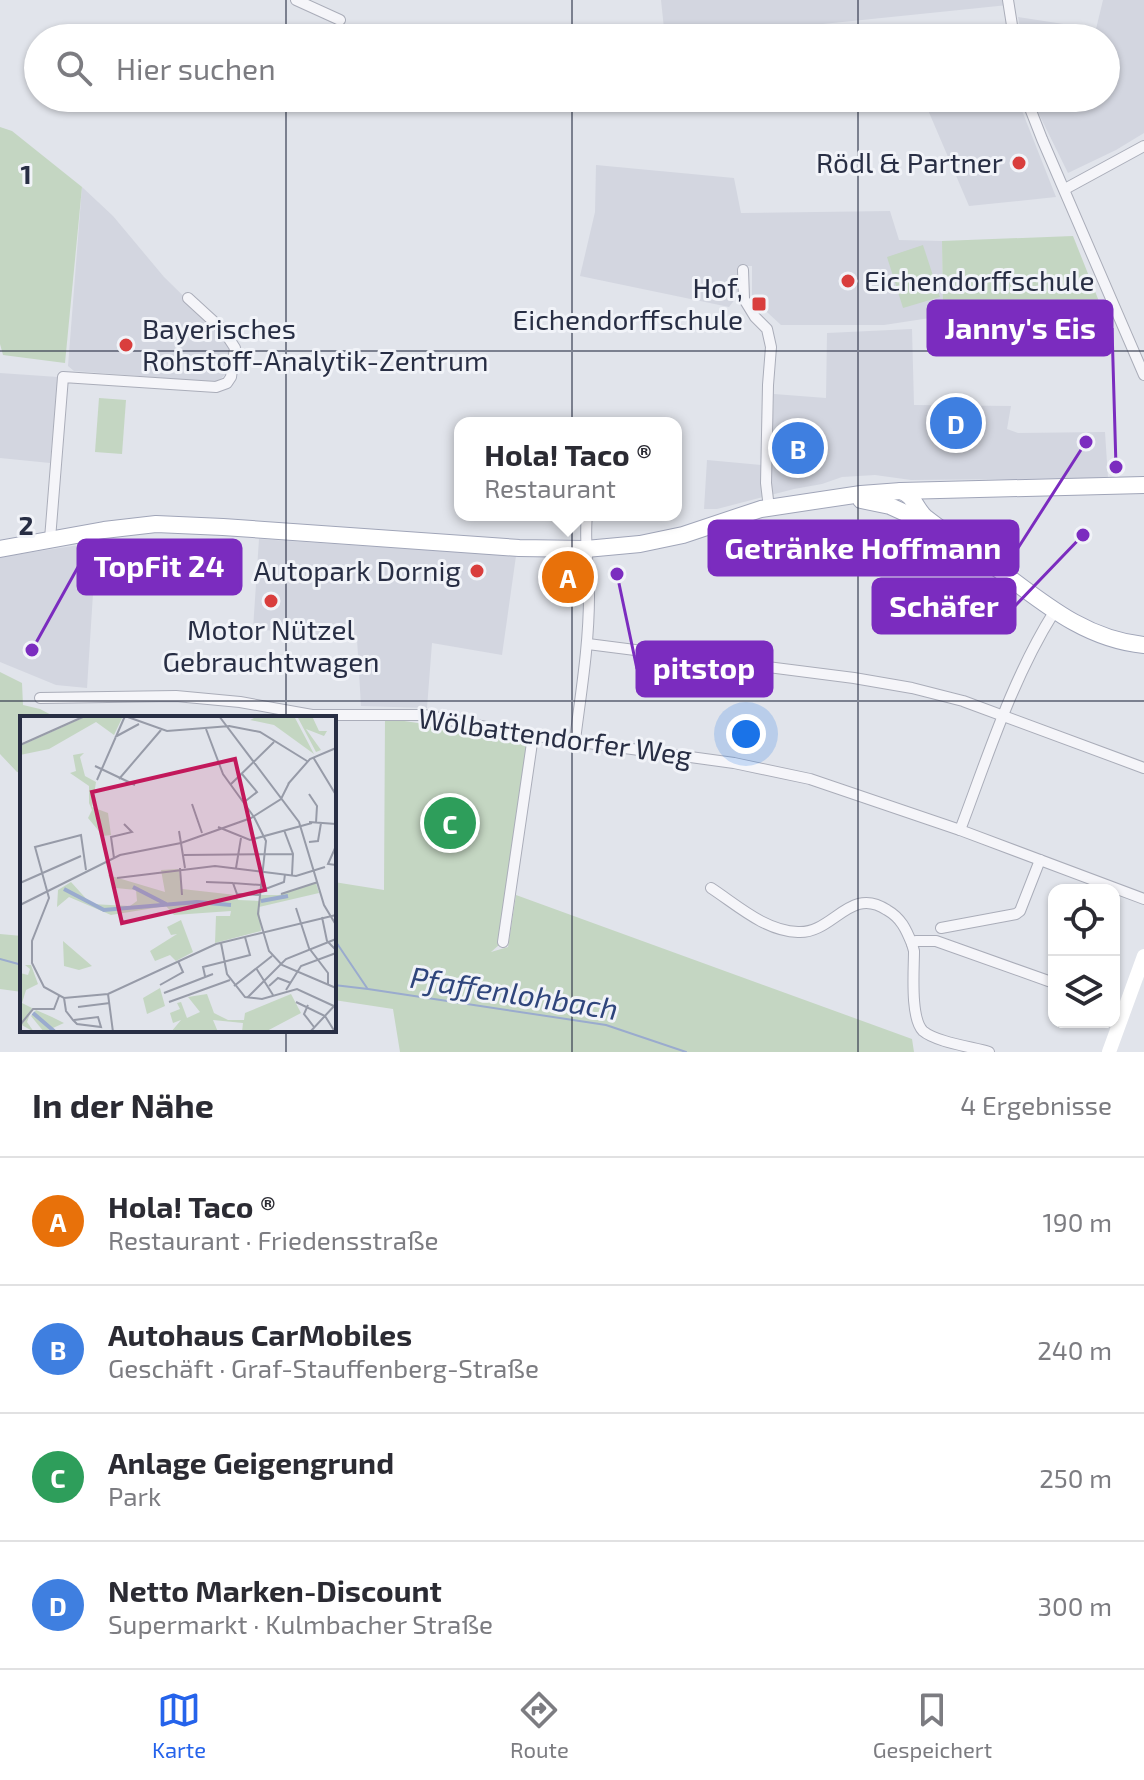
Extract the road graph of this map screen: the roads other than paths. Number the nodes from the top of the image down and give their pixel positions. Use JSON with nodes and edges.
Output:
{"nodes":[{"id":1,"x":296,"y":0,"type":"edge"},
{"id":2,"x":1008,"y":0,"type":"edge"},
{"id":3,"x":340,"y":20,"type":"dead end"},
{"id":4,"x":1012,"y":24,"type":"edge"},
{"id":5,"x":1032,"y":112,"type":"edge"},
{"id":6,"x":1144,"y":146,"type":"edge"},
{"id":7,"x":1065,"y":189,"type":"junction"},
{"id":8,"x":743,"y":270,"type":"dead end"},
{"id":9,"x":188,"y":298,"type":"dead end"},
{"id":10,"x":1139,"y":349,"type":"edge"},
{"id":11,"x":1144,"y":375,"type":"edge"},
{"id":12,"x":1144,"y":485,"type":"edge"},
{"id":13,"x":901,"y":491,"type":"junction"},
{"id":14,"x":841,"y":497,"type":"junction"},
{"id":15,"x":769,"y":508,"type":"junction"},
{"id":16,"x":587,"y":521,"type":"edge"},
{"id":17,"x":50,"y":539,"type":"junction"},
{"id":18,"x":961,"y":543,"type":"junction"},
{"id":19,"x":0,"y":549,"type":"edge"},
{"id":20,"x":586,"y":549,"type":"junction"},
{"id":21,"x":1054,"y":612,"type":"junction"},
{"id":22,"x":588,"y":644,"type":"junction"},
{"id":23,"x":1144,"y":645,"type":"edge"},
{"id":24,"x":40,"y":698,"type":"dead end"},
{"id":25,"x":1004,"y":716,"type":"junction"},
{"id":26,"x":533,"y":736,"type":"junction"},
{"id":27,"x":575,"y":740,"type":"junction"},
{"id":28,"x":1144,"y":768,"type":"edge"},
{"id":29,"x":960,"y":830,"type":"junction"},
{"id":30,"x":1040,"y":860,"type":"junction"},
{"id":31,"x":711,"y":888,"type":"dead end"},
{"id":32,"x":1144,"y":899,"type":"edge"},
{"id":33,"x":941,"y":928,"type":"dead end"},
{"id":34,"x":503,"y":942,"type":"dead end"},
{"id":35,"x":912,"y":944,"type":"junction"},
{"id":36,"x":1144,"y":956,"type":"edge"},
{"id":37,"x":1048,"y":981,"type":"edge"},
{"id":38,"x":1120,"y":1006,"type":"edge"},
{"id":39,"x":1114,"y":1028,"type":"edge"},
{"id":40,"x":989,"y":1052,"type":"edge"},
{"id":41,"x":1109,"y":1052,"type":"edge"}],
"edges":[{"from":1,"to":3,"type":"street"},
{"from":2,"to":4,"type":"street"},
{"from":5,"to":7,"type":"street"},
{"from":6,"to":7,"type":"street"},
{"from":7,"to":10,"type":"street"},
{"from":8,"to":15,"type":"street"},
{"from":9,"to":17,"type":"street"},
{"from":10,"to":11,"type":"street"},
{"from":12,"to":13,"type":"main road"},
{"from":13,"to":14,"type":"main road"},
{"from":13,"to":18,"type":"main road"},
{"from":14,"to":15,"type":"main road"},
{"from":14,"to":18,"type":"main road"},
{"from":15,"to":20,"type":"main road"},
{"from":16,"to":20,"type":"street"},
{"from":17,"to":19,"type":"main road"},
{"from":17,"to":20,"type":"main road"},
{"from":18,"to":21,"type":"main road"},
{"from":20,"to":22,"type":"street"},
{"from":21,"to":23,"type":"main road"},
{"from":21,"to":25,"type":"street"},
{"from":22,"to":25,"type":"street"},
{"from":22,"to":27,"type":"street"},
{"from":24,"to":26,"type":"street","name":"Wölbattendorfer Weg"},
{"from":25,"to":28,"type":"street"},
{"from":25,"to":29,"type":"street"},
{"from":26,"to":27,"type":"street","name":"Wölbattendorfer Weg"},
{"from":26,"to":34,"type":"street"},
{"from":27,"to":29,"type":"street","name":"Wölbattendorfer Weg"},
{"from":29,"to":30,"type":"street","name":"Wölbattendorfer Weg"},
{"from":30,"to":32,"type":"street","name":"Wölbattendorfer Weg"},
{"from":30,"to":33,"type":"street"},
{"from":31,"to":35,"type":"street"},
{"from":35,"to":37,"type":"street"},
{"from":35,"to":40,"type":"street"},
{"from":36,"to":38,"type":"main road"},
{"from":39,"to":41,"type":"main road"}]}
